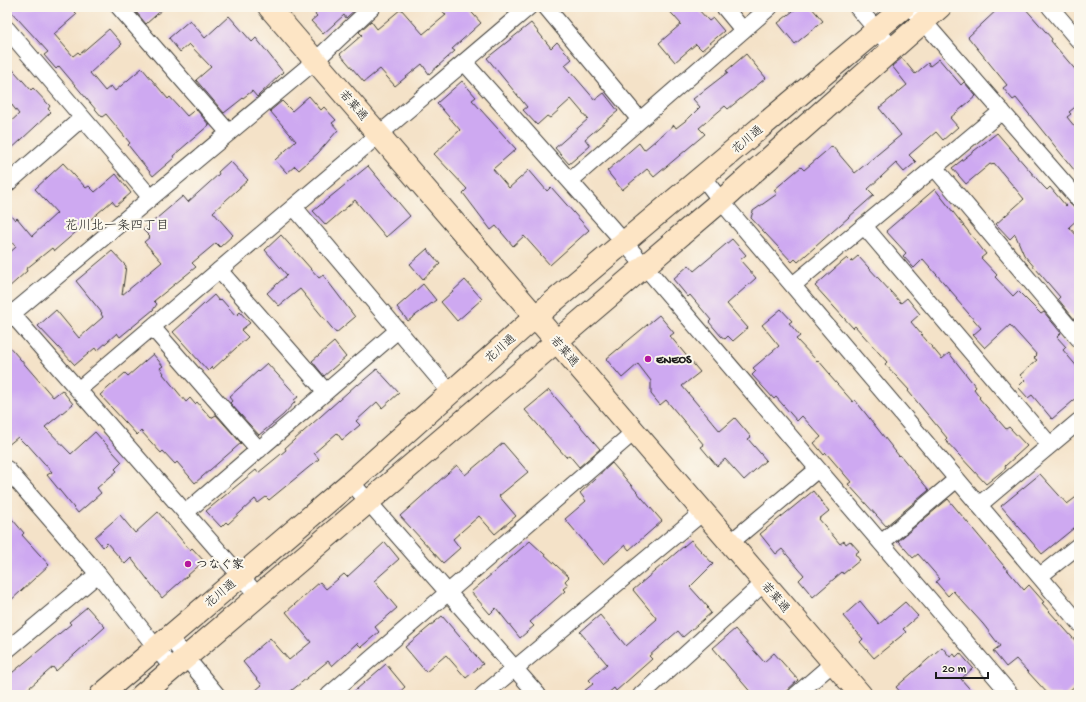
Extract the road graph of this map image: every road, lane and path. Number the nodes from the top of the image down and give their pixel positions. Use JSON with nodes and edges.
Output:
{"nodes":[{"id":1,"x":119,"y":7,"type":"edge"},
{"id":2,"x":270,"y":7,"type":"edge"},
{"id":3,"x":372,"y":7,"type":"edge"},
{"id":4,"x":529,"y":7,"type":"edge"},
{"id":5,"x":546,"y":7,"type":"edge"},
{"id":6,"x":724,"y":7,"type":"edge"},
{"id":7,"x":770,"y":7,"type":"edge"},
{"id":8,"x":857,"y":7,"type":"edge"},
{"id":9,"x":904,"y":7,"type":"edge"},
{"id":10,"x":940,"y":7,"type":"edge"},
{"id":11,"x":1050,"y":7,"type":"edge"},
{"id":12,"x":917,"y":14,"type":"edge"},
{"id":13,"x":7,"y":30,"type":"edge"},
{"id":14,"x":742,"y":30,"type":"junction"},
{"id":15,"x":876,"y":30,"type":"junction"},
{"id":16,"x":1079,"y":41,"type":"edge"},
{"id":17,"x":892,"y":49,"type":"junction"},
{"id":18,"x":316,"y":61,"type":"junction"},
{"id":19,"x":464,"y":62,"type":"junction"},
{"id":20,"x":1002,"y":111,"type":"junction"},
{"id":21,"x":82,"y":118,"type":"junction"},
{"id":22,"x":640,"y":120,"type":"junction"},
{"id":23,"x":229,"y":133,"type":"junction"},
{"id":24,"x":379,"y":135,"type":"junction"},
{"id":25,"x":934,"y":167,"type":"junction"},
{"id":26,"x":702,"y":176,"type":"junction"},
{"id":27,"x":570,"y":181,"type":"junction"},
{"id":28,"x":7,"y":184,"type":"edge"},
{"id":29,"x":151,"y":198,"type":"junction"},
{"id":30,"x":721,"y":200,"type":"junction"},
{"id":31,"x":1079,"y":200,"type":"edge"},
{"id":32,"x":294,"y":207,"type":"junction"},
{"id":33,"x":864,"y":226,"type":"junction"},
{"id":34,"x":624,"y":242,"type":"junction"},
{"id":35,"x":644,"y":266,"type":"junction"},
{"id":36,"x":219,"y":270,"type":"junction"},
{"id":37,"x":793,"y":285,"type":"junction"},
{"id":38,"x":9,"y":316,"type":"edge"},
{"id":39,"x":535,"y":317,"type":"junction"},
{"id":40,"x":152,"y":327,"type":"junction"},
{"id":41,"x":398,"y":330,"type":"junction"},
{"id":42,"x":1079,"y":338,"type":"edge"},
{"id":43,"x":556,"y":341,"type":"junction"},
{"id":44,"x":78,"y":390,"type":"junction"},
{"id":45,"x":326,"y":392,"type":"junction"},
{"id":46,"x":451,"y":393,"type":"junction"},
{"id":47,"x":1079,"y":421,"type":"edge"},
{"id":48,"x":634,"y":432,"type":"junction"},
{"id":49,"x":1050,"y":445,"type":"junction"},
{"id":50,"x":259,"y":450,"type":"junction"},
{"id":51,"x":7,"y":469,"type":"edge"},
{"id":52,"x":818,"y":469,"type":"junction"},
{"id":53,"x":957,"y":479,"type":"junction"},
{"id":54,"x":351,"y":482,"type":"junction"},
{"id":55,"x":369,"y":501,"type":"junction"},
{"id":56,"x":979,"y":505,"type":"junction"},
{"id":57,"x":704,"y":512,"type":"junction"},
{"id":58,"x":185,"y":513,"type":"junction"},
{"id":59,"x":730,"y":543,"type":"junction"},
{"id":60,"x":881,"y":543,"type":"junction"},
{"id":61,"x":1079,"y":545,"type":"edge"},
{"id":62,"x":98,"y":574,"type":"junction"},
{"id":63,"x":241,"y":576,"type":"junction"},
{"id":64,"x":1040,"y":576,"type":"junction"},
{"id":65,"x":764,"y":583,"type":"junction"},
{"id":66,"x":448,"y":592,"type":"junction"},
{"id":67,"x":258,"y":596,"type":"junction"},
{"id":68,"x":1079,"y":623,"type":"edge"},
{"id":69,"x":163,"y":642,"type":"junction"},
{"id":70,"x":7,"y":650,"type":"edge"},
{"id":71,"x":179,"y":663,"type":"junction"},
{"id":72,"x":833,"y":663,"type":"junction"},
{"id":73,"x":515,"y":668,"type":"junction"},
{"id":74,"x":101,"y":695,"type":"edge"},
{"id":75,"x":142,"y":695,"type":"edge"},
{"id":76,"x":218,"y":695,"type":"edge"},
{"id":77,"x":329,"y":695,"type":"edge"},
{"id":78,"x":484,"y":695,"type":"edge"},
{"id":79,"x":538,"y":695,"type":"edge"},
{"id":80,"x":640,"y":695,"type":"edge"},
{"id":81,"x":796,"y":695,"type":"edge"},
{"id":82,"x":861,"y":695,"type":"edge"},
{"id":83,"x":1011,"y":695,"type":"edge"}],
"edges":[{"from":1,"to":23,"type":"street"},
{"from":2,"to":18,"type":"street","name":"若葉通"},
{"from":3,"to":18,"type":"street"},
{"from":4,"to":19,"type":"street"},
{"from":5,"to":22,"type":"street"},
{"from":6,"to":14,"type":"street"},
{"from":7,"to":14,"type":"street"},
{"from":8,"to":15,"type":"street"},
{"from":9,"to":15,"type":"street","name":"花川通"},
{"from":10,"to":12,"type":"street"},
{"from":11,"to":16,"type":"street"},
{"from":12,"to":17,"type":"street"},
{"from":12,"to":20,"type":"street"},
{"from":13,"to":21,"type":"street"},
{"from":14,"to":22,"type":"street"},
{"from":15,"to":17,"type":"street"},
{"from":15,"to":26,"type":"street","name":"花川通"},
{"from":17,"to":30,"type":"street"},
{"from":18,"to":23,"type":"street"},
{"from":18,"to":24,"type":"street","name":"若葉通"},
{"from":19,"to":24,"type":"street"},
{"from":19,"to":27,"type":"street"},
{"from":20,"to":25,"type":"street"},
{"from":20,"to":31,"type":"street"},
{"from":21,"to":28,"type":"street"},
{"from":21,"to":29,"type":"street"},
{"from":22,"to":27,"type":"street"},
{"from":23,"to":29,"type":"street"},
{"from":24,"to":32,"type":"street"},
{"from":24,"to":39,"type":"street","name":"若葉通"},
{"from":25,"to":33,"type":"street"},
{"from":25,"to":42,"type":"street"},
{"from":26,"to":30,"type":"street"},
{"from":26,"to":34,"type":"street","name":"花川通"},
{"from":27,"to":34,"type":"street"},
{"from":29,"to":38,"type":"street"},
{"from":30,"to":35,"type":"street"},
{"from":30,"to":37,"type":"street"},
{"from":32,"to":36,"type":"street"},
{"from":32,"to":41,"type":"street"},
{"from":33,"to":37,"type":"street"},
{"from":33,"to":49,"type":"street"},
{"from":34,"to":35,"type":"street"},
{"from":34,"to":39,"type":"street","name":"花川通"},
{"from":35,"to":43,"type":"street"},
{"from":35,"to":52,"type":"street"},
{"from":36,"to":40,"type":"street"},
{"from":36,"to":45,"type":"street"},
{"from":37,"to":53,"type":"street"},
{"from":38,"to":44,"type":"street"},
{"from":39,"to":43,"type":"street","name":"若葉通"},
{"from":39,"to":46,"type":"street","name":"花川通"},
{"from":40,"to":44,"type":"street"},
{"from":40,"to":50,"type":"street"},
{"from":41,"to":45,"type":"street"},
{"from":41,"to":46,"type":"street"},
{"from":43,"to":48,"type":"street","name":"若葉通"},
{"from":43,"to":55,"type":"street"},
{"from":44,"to":58,"type":"street"},
{"from":45,"to":50,"type":"street"},
{"from":46,"to":54,"type":"street","name":"花川通"},
{"from":47,"to":49,"type":"street"},
{"from":48,"to":57,"type":"street","name":"若葉通"},
{"from":48,"to":66,"type":"street"},
{"from":49,"to":56,"type":"street"},
{"from":50,"to":58,"type":"street"},
{"from":51,"to":62,"type":"street"},
{"from":52,"to":59,"type":"street"},
{"from":52,"to":60,"type":"street"},
{"from":53,"to":56,"type":"street"},
{"from":53,"to":60,"type":"street"},
{"from":54,"to":55,"type":"street"},
{"from":54,"to":63,"type":"street","name":"花川通"},
{"from":55,"to":66,"type":"street"},
{"from":55,"to":67,"type":"street"},
{"from":56,"to":64,"type":"street"},
{"from":57,"to":59,"type":"street","name":"若葉通"},
{"from":57,"to":73,"type":"street"},
{"from":58,"to":63,"type":"street"},
{"from":59,"to":65,"type":"street","name":"若葉通"},
{"from":60,"to":83,"type":"street"},
{"from":61,"to":64,"type":"street"},
{"from":62,"to":69,"type":"street"},
{"from":62,"to":70,"type":"street"},
{"from":63,"to":67,"type":"street"},
{"from":63,"to":69,"type":"street","name":"花川通"},
{"from":64,"to":68,"type":"street"},
{"from":65,"to":72,"type":"street","name":"若葉通"},
{"from":65,"to":80,"type":"street"},
{"from":66,"to":73,"type":"street"},
{"from":66,"to":77,"type":"street"},
{"from":67,"to":71,"type":"street"},
{"from":69,"to":71,"type":"street"},
{"from":69,"to":74,"type":"street","name":"花川通"},
{"from":71,"to":75,"type":"street"},
{"from":71,"to":76,"type":"street"},
{"from":72,"to":81,"type":"street"},
{"from":72,"to":82,"type":"street","name":"若葉通"},
{"from":73,"to":78,"type":"street"},
{"from":73,"to":79,"type":"street"}]}
